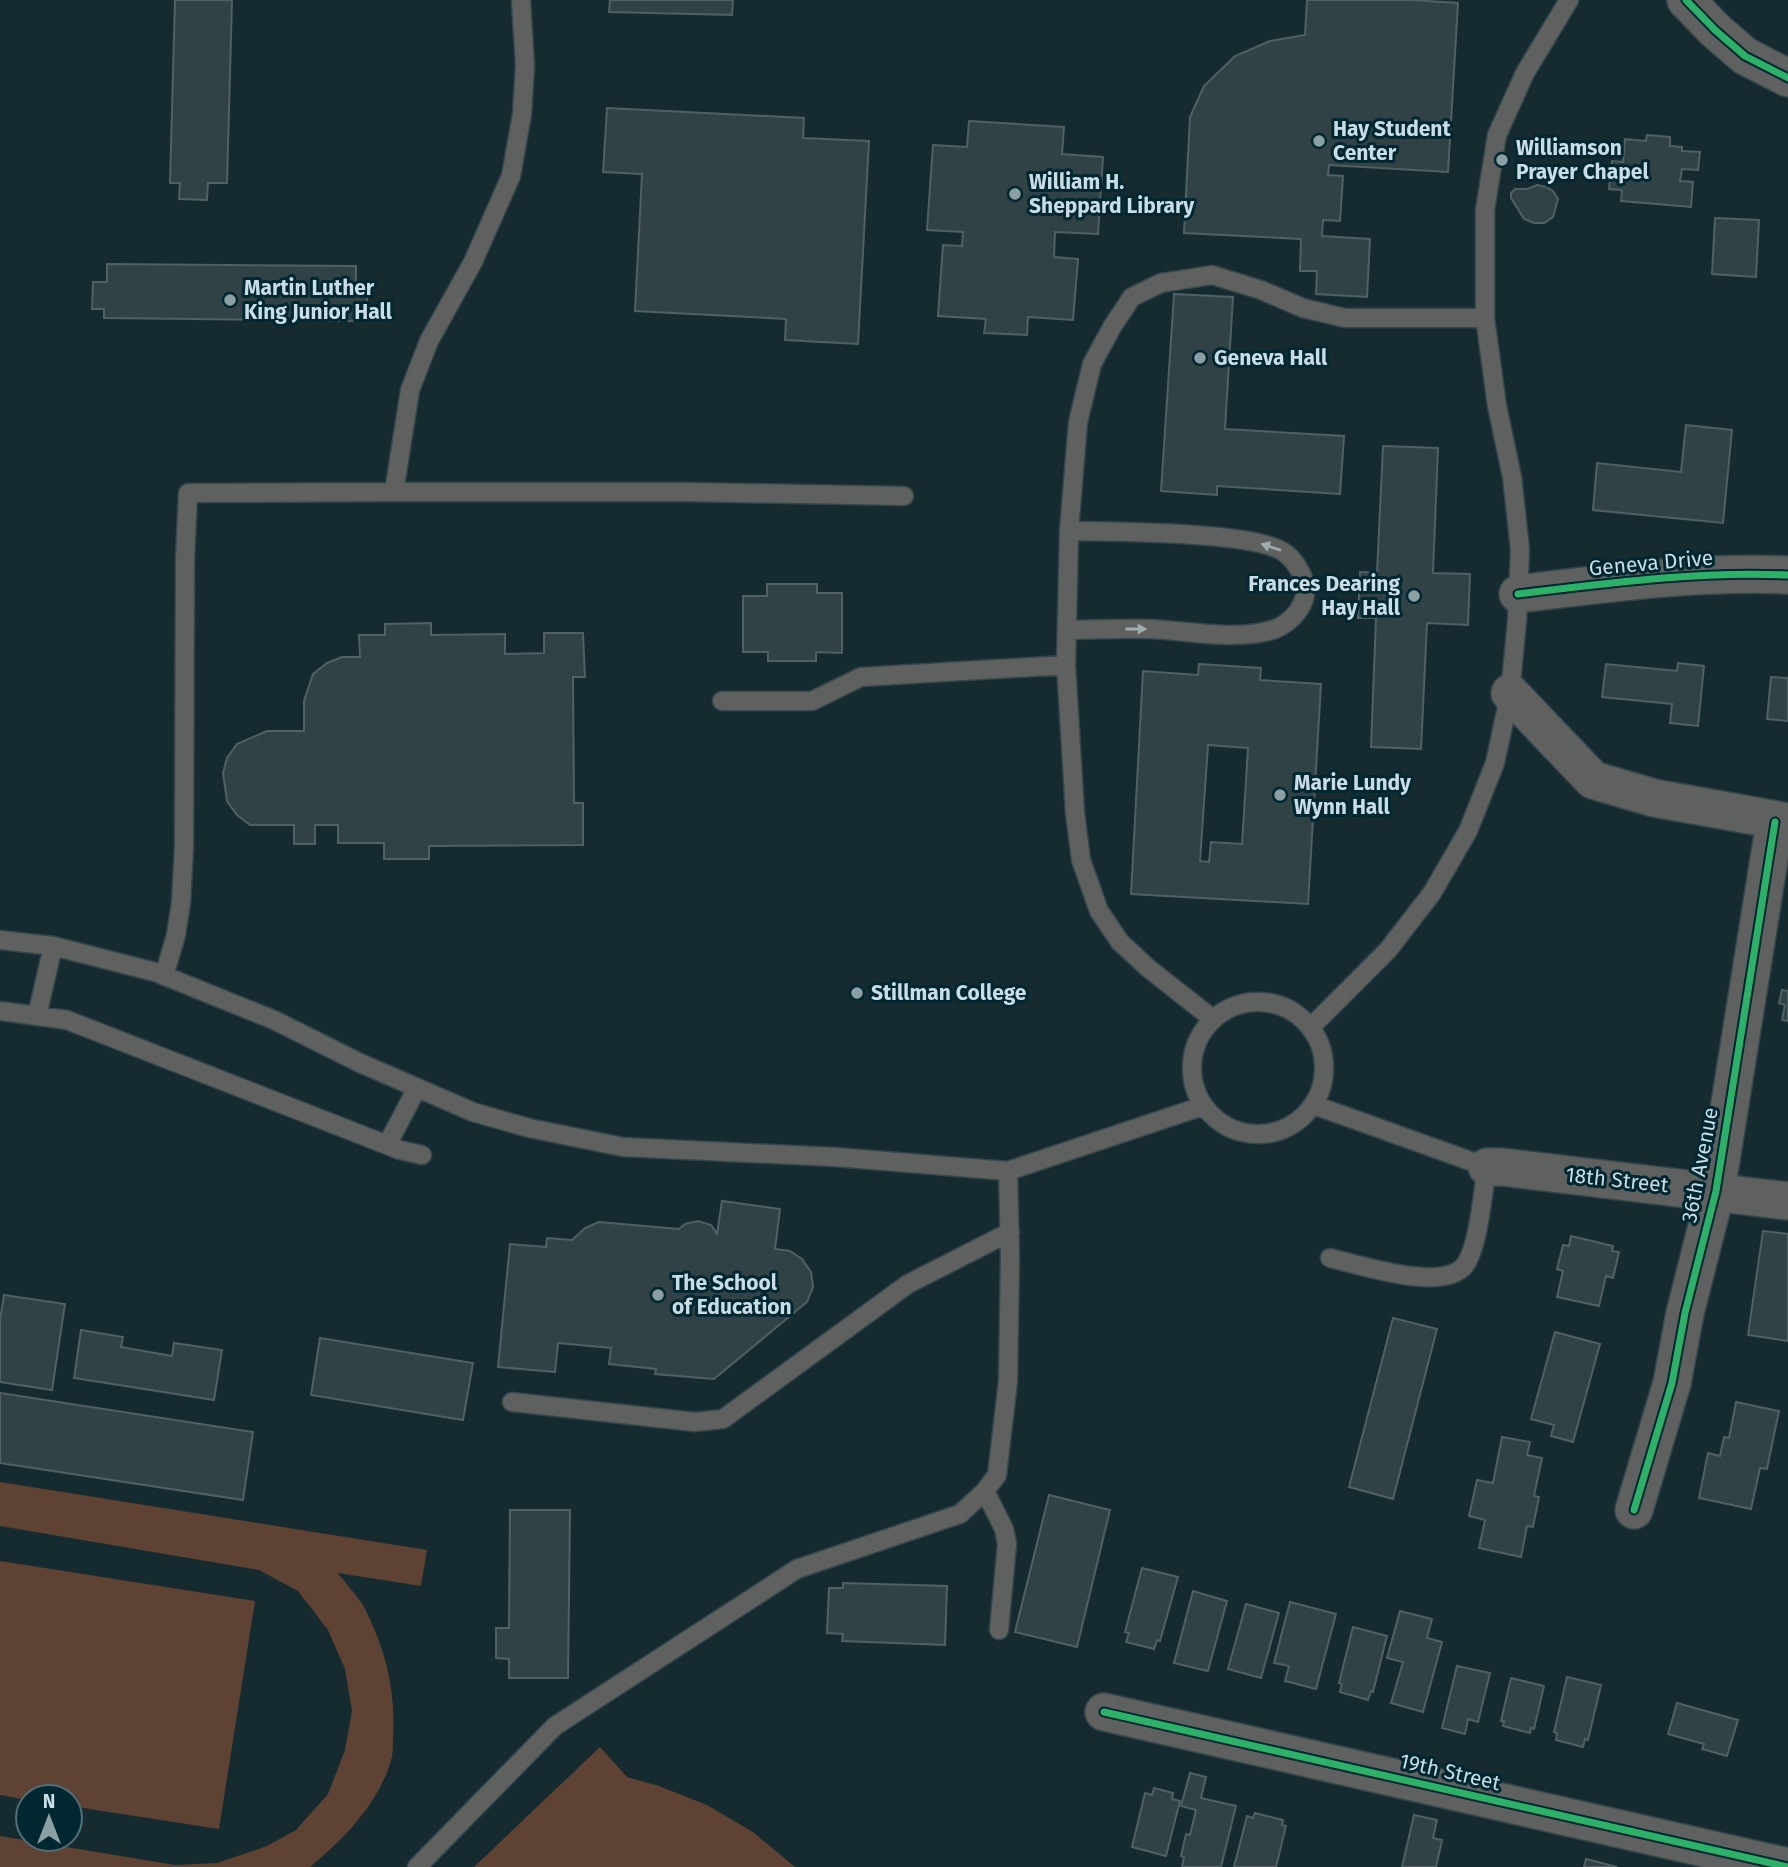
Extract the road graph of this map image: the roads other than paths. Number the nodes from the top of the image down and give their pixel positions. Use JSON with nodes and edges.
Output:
{"nodes":[{"id":1,"x":520,"y":0,"type":"edge"},
{"id":2,"x":1569,"y":0,"type":"edge"},
{"id":3,"x":1686,"y":0,"type":"edge"},
{"id":4,"x":1788,"y":78,"type":"edge"},
{"id":5,"x":1485,"y":318,"type":"junction"},
{"id":6,"x":394,"y":492,"type":"junction"},
{"id":7,"x":904,"y":496,"type":"dead end"},
{"id":8,"x":1069,"y":531,"type":"junction"},
{"id":9,"x":1788,"y":575,"type":"edge"},
{"id":10,"x":1518,"y":594,"type":"junction"},
{"id":11,"x":1068,"y":630,"type":"junction"},
{"id":12,"x":1066,"y":665,"type":"junction"},
{"id":13,"x":1510,"y":693,"type":"junction"},
{"id":14,"x":722,"y":701,"type":"dead end"},
{"id":15,"x":1781,"y":822,"type":"edge"},
{"id":16,"x":0,"y":940,"type":"edge"},
{"id":17,"x":53,"y":946,"type":"junction"},
{"id":18,"x":164,"y":976,"type":"junction"},
{"id":19,"x":0,"y":1011,"type":"edge"},
{"id":20,"x":37,"y":1016,"type":"junction"},
{"id":21,"x":1213,"y":1019,"type":"junction"},
{"id":22,"x":1311,"y":1027,"type":"junction"},
{"id":23,"x":417,"y":1088,"type":"junction"},
{"id":24,"x":1314,"y":1105,"type":"junction"},
{"id":25,"x":1203,"y":1106,"type":"junction"},
{"id":26,"x":387,"y":1145,"type":"junction"},
{"id":27,"x":422,"y":1155,"type":"dead end"},
{"id":28,"x":1487,"y":1167,"type":"junction"},
{"id":29,"x":1008,"y":1171,"type":"junction"},
{"id":30,"x":1716,"y":1191,"type":"junction"},
{"id":31,"x":1788,"y":1201,"type":"edge"},
{"id":32,"x":1010,"y":1232,"type":"junction"},
{"id":33,"x":1330,"y":1258,"type":"dead end"},
{"id":34,"x":512,"y":1402,"type":"dead end"},
{"id":35,"x":985,"y":1491,"type":"junction"},
{"id":36,"x":1634,"y":1510,"type":"dead end"},
{"id":37,"x":999,"y":1630,"type":"dead end"},
{"id":38,"x":1104,"y":1712,"type":"dead end"},
{"id":39,"x":417,"y":1867,"type":"edge"},
{"id":40,"x":1788,"y":1867,"type":"edge"}],
"edges":[{"from":1,"to":6,"type":"lane"},
{"from":2,"to":5,"type":"lane"},
{"from":3,"to":4,"type":"street"},
{"from":5,"to":8,"type":"lane"},
{"from":5,"to":10,"type":"lane"},
{"from":6,"to":7,"type":"lane"},
{"from":6,"to":18,"type":"lane"},
{"from":8,"to":11,"type":"lane"},
{"from":11,"to":8,"type":"lane","one_way":true},
{"from":9,"to":10,"type":"street","name":"Geneva Drive"},
{"from":10,"to":13,"type":"lane"},
{"from":11,"to":12,"type":"lane"},
{"from":12,"to":14,"type":"lane"},
{"from":12,"to":21,"type":"lane"},
{"from":13,"to":15,"type":"street"},
{"from":13,"to":22,"type":"lane"},
{"from":15,"to":30,"type":"street","name":"36th Avenue"},
{"from":16,"to":17,"type":"lane"},
{"from":17,"to":18,"type":"lane"},
{"from":17,"to":20,"type":"lane"},
{"from":18,"to":23,"type":"lane"},
{"from":19,"to":20,"type":"lane"},
{"from":20,"to":26,"type":"lane"},
{"from":21,"to":22,"type":"lane"},
{"from":21,"to":25,"type":"lane"},
{"from":22,"to":24,"type":"lane"},
{"from":23,"to":26,"type":"lane"},
{"from":23,"to":29,"type":"lane"},
{"from":24,"to":25,"type":"lane"},
{"from":24,"to":28,"type":"lane"},
{"from":25,"to":29,"type":"lane"},
{"from":26,"to":27,"type":"lane"},
{"from":28,"to":30,"type":"street","name":"18th Street"},
{"from":28,"to":33,"type":"lane"},
{"from":29,"to":32,"type":"lane"},
{"from":30,"to":31,"type":"street","name":"18th Street"},
{"from":30,"to":36,"type":"street","name":"36th Avenue"},
{"from":32,"to":34,"type":"lane"},
{"from":32,"to":35,"type":"lane"},
{"from":35,"to":37,"type":"lane"},
{"from":35,"to":39,"type":"lane"},
{"from":38,"to":40,"type":"street","name":"19th Street"}]}
